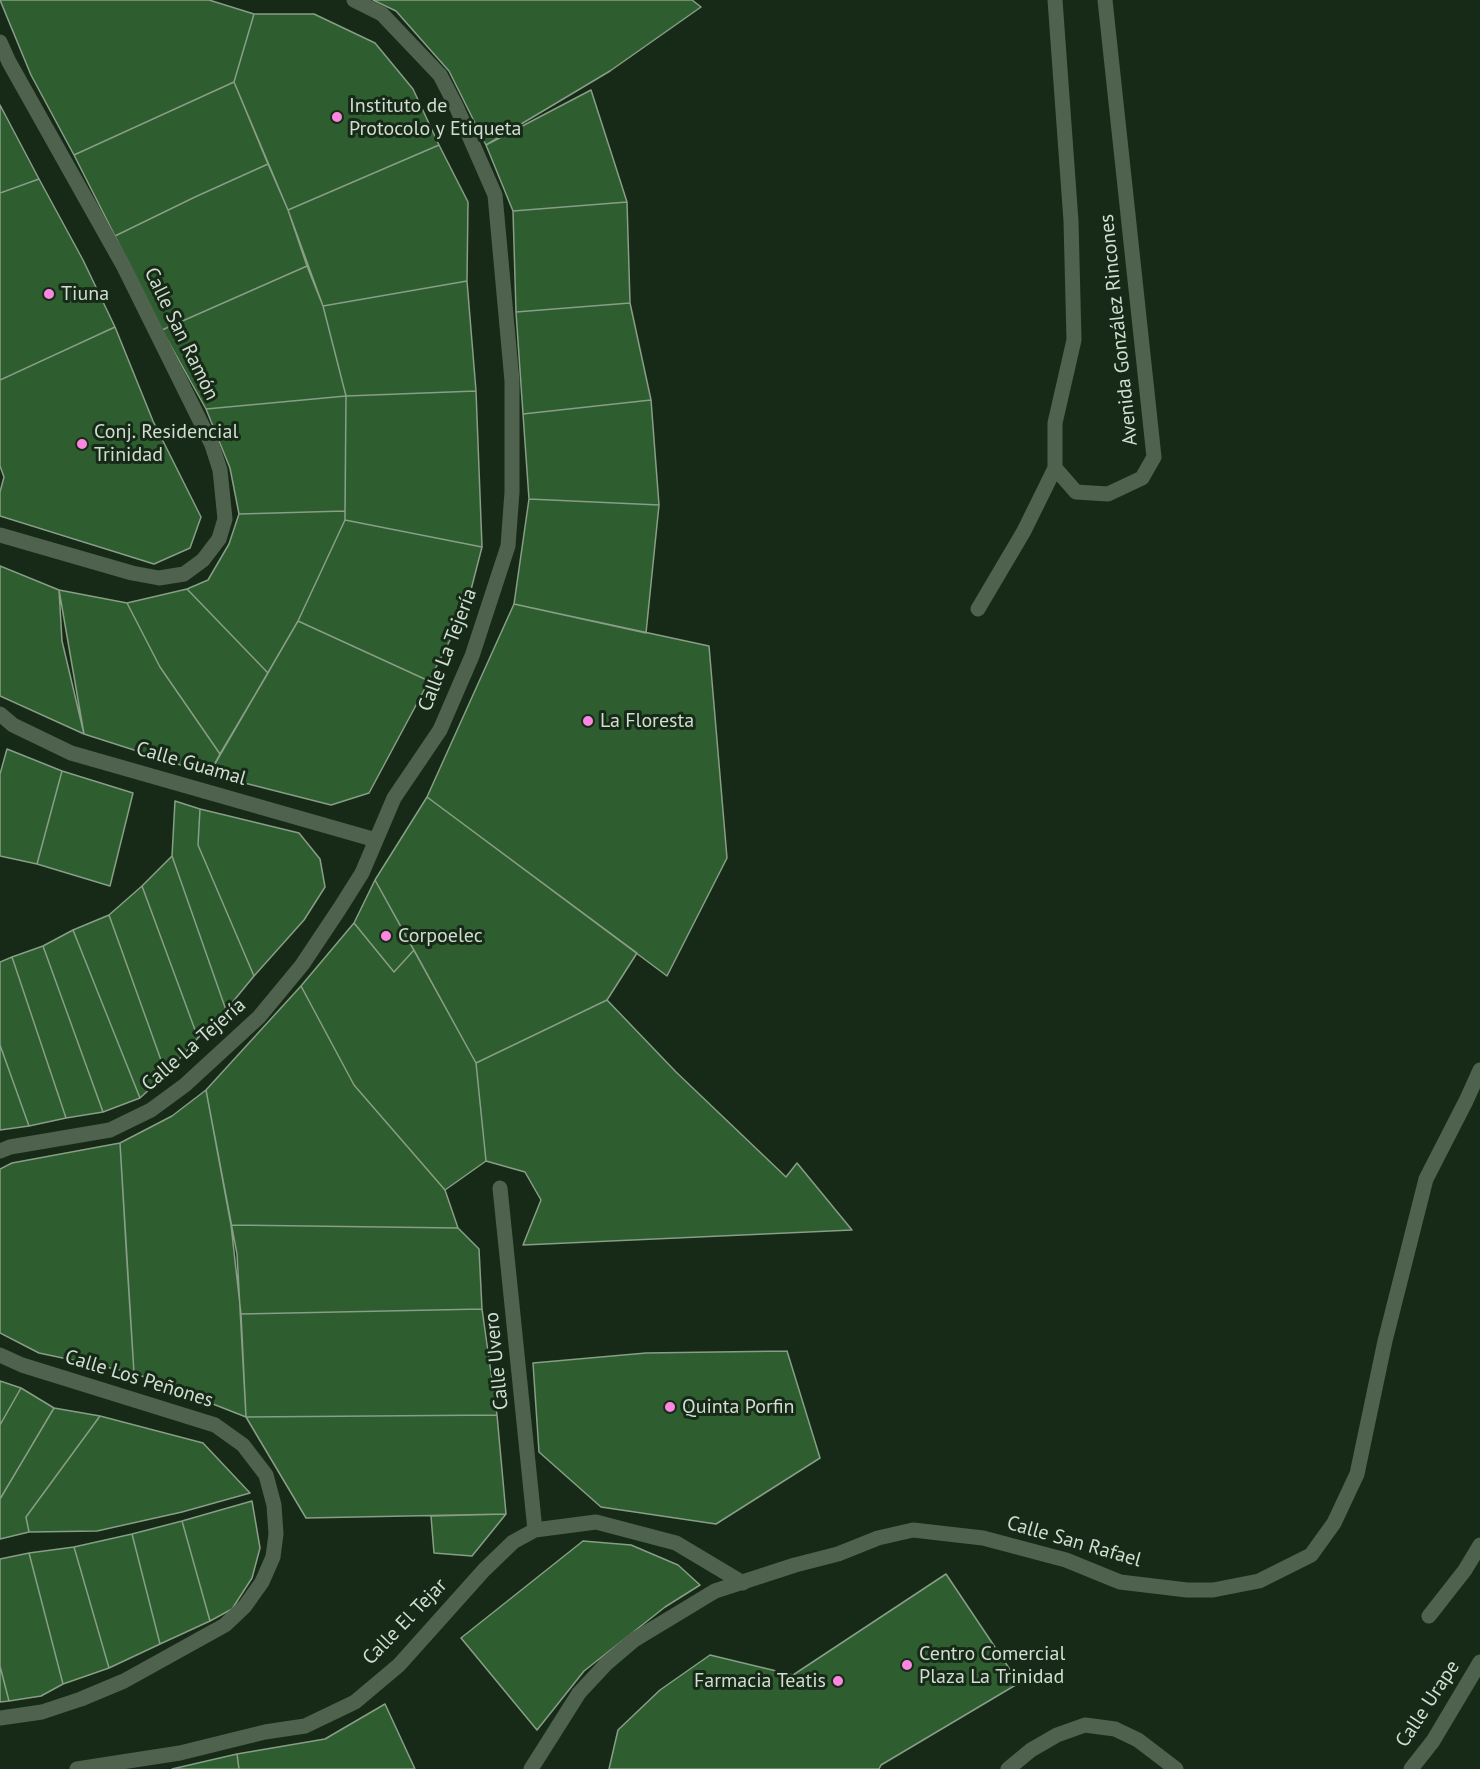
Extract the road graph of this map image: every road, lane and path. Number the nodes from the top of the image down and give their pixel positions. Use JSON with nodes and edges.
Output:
{"nodes":[{"id":1,"x":354,"y":0,"type":"edge"},
{"id":2,"x":1054,"y":0,"type":"edge"},
{"id":3,"x":1106,"y":0,"type":"edge"},
{"id":4,"x":0,"y":42,"type":"edge"},
{"id":5,"x":1055,"y":468,"type":"junction"},
{"id":6,"x":0,"y":535,"type":"edge"},
{"id":7,"x":978,"y":609,"type":"dead end"},
{"id":8,"x":0,"y":714,"type":"edge"},
{"id":9,"x":376,"y":840,"type":"junction"},
{"id":10,"x":1480,"y":1070,"type":"edge"},
{"id":11,"x":0,"y":1151,"type":"edge"},
{"id":12,"x":500,"y":1188,"type":"dead end"},
{"id":13,"x":0,"y":1355,"type":"edge"},
{"id":14,"x":536,"y":1530,"type":"junction"},
{"id":15,"x":1480,"y":1545,"type":"edge"},
{"id":16,"x":743,"y":1583,"type":"junction"},
{"id":17,"x":1429,"y":1616,"type":"dead end"},
{"id":18,"x":1480,"y":1662,"type":"edge"},
{"id":19,"x":0,"y":1718,"type":"edge"},
{"id":20,"x":77,"y":1769,"type":"edge"},
{"id":21,"x":531,"y":1769,"type":"edge"},
{"id":22,"x":1008,"y":1769,"type":"edge"},
{"id":23,"x":1176,"y":1769,"type":"edge"},
{"id":24,"x":1411,"y":1769,"type":"edge"}],
"edges":[{"from":1,"to":9,"type":"street","name":"Calle La Tejería"},
{"from":2,"to":5,"type":"street","name":"Avenida González Rincones"},
{"from":3,"to":5,"type":"street","name":"Avenida González Rincones"},
{"from":4,"to":6,"type":"street","name":"Calle San Ramón"},
{"from":5,"to":7,"type":"street"},
{"from":8,"to":9,"type":"street","name":"Calle Guamal"},
{"from":9,"to":11,"type":"street","name":"Calle La Tejería"},
{"from":10,"to":16,"type":"street","name":"Calle San Rafael"},
{"from":12,"to":14,"type":"street","name":"Calle Uvero"},
{"from":13,"to":19,"type":"street","name":"Calle Los Peñones"},
{"from":14,"to":16,"type":"street","name":"Calle El Tejar"},
{"from":14,"to":20,"type":"street","name":"Calle El Tejar"},
{"from":15,"to":17,"type":"street"},
{"from":16,"to":21,"type":"street","name":"Calle San Rafael"},
{"from":18,"to":24,"type":"street","name":"Calle Urape"},
{"from":22,"to":23,"type":"street"}]}
